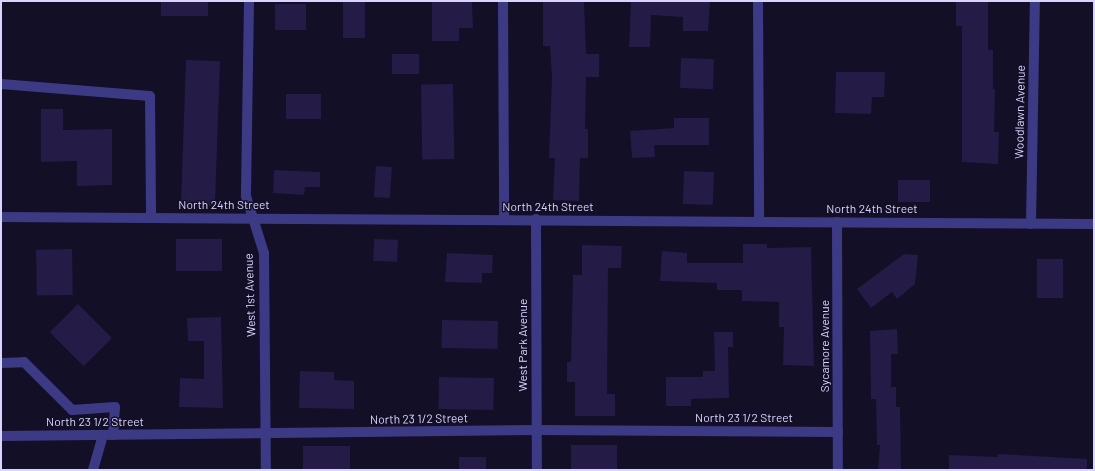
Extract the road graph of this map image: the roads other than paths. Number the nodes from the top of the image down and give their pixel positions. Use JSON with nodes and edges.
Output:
{"nodes":[{"id":1,"x":249,"y":1,"type":"edge"},
{"id":2,"x":502,"y":1,"type":"edge"},
{"id":3,"x":758,"y":1,"type":"edge"},
{"id":4,"x":1035,"y":1,"type":"edge"},
{"id":5,"x":1,"y":84,"type":"edge"},
{"id":6,"x":1,"y":217,"type":"edge"},
{"id":7,"x":151,"y":218,"type":"junction"},
{"id":8,"x":252,"y":218,"type":"junction"},
{"id":9,"x":504,"y":219,"type":"junction"},
{"id":10,"x":536,"y":220,"type":"junction"},
{"id":11,"x":760,"y":221,"type":"junction"},
{"id":12,"x":837,"y":222,"type":"junction"},
{"id":13,"x":1031,"y":224,"type":"junction"},
{"id":14,"x":1094,"y":224,"type":"edge"},
{"id":15,"x":1,"y":363,"type":"edge"},
{"id":16,"x":537,"y":430,"type":"junction"},
{"id":17,"x":838,"y":432,"type":"junction"},
{"id":18,"x":266,"y":434,"type":"junction"},
{"id":19,"x":108,"y":435,"type":"junction"},
{"id":20,"x":1,"y":436,"type":"edge"},
{"id":21,"x":93,"y":470,"type":"edge"},
{"id":22,"x":266,"y":470,"type":"edge"},
{"id":23,"x":537,"y":470,"type":"edge"},
{"id":24,"x":838,"y":470,"type":"edge"}],
"edges":[{"from":1,"to":8,"type":"street","name":"West 1st Avenue"},
{"from":2,"to":9,"type":"street"},
{"from":3,"to":11,"type":"street"},
{"from":4,"to":13,"type":"street","name":"Woodlawn Avenue"},
{"from":5,"to":7,"type":"street"},
{"from":6,"to":7,"type":"street","name":"North 24th Street"},
{"from":7,"to":8,"type":"street","name":"North 24th Street"},
{"from":8,"to":9,"type":"street","name":"North 24th Street"},
{"from":8,"to":18,"type":"street","name":"West 1st Avenue"},
{"from":9,"to":10,"type":"street","name":"North 24th Street"},
{"from":10,"to":11,"type":"street","name":"North 24th Street"},
{"from":10,"to":16,"type":"street","name":"West Park Avenue"},
{"from":11,"to":12,"type":"street","name":"North 24th Street"},
{"from":12,"to":13,"type":"street","name":"North 24th Street"},
{"from":12,"to":17,"type":"street","name":"Sycamore Avenue"},
{"from":13,"to":14,"type":"street","name":"North 24th Street"},
{"from":15,"to":19,"type":"street"},
{"from":16,"to":17,"type":"street","name":"North 23 1/2 Street"},
{"from":16,"to":18,"type":"street","name":"North 23 1/2 Street"},
{"from":16,"to":23,"type":"street","name":"West Park Avenue"},
{"from":17,"to":24,"type":"street","name":"Sycamore Avenue"},
{"from":18,"to":19,"type":"street","name":"North 23 1/2 Street"},
{"from":18,"to":22,"type":"street","name":"West 1st Avenue"},
{"from":19,"to":20,"type":"street","name":"North 23 1/2 Street"},
{"from":19,"to":21,"type":"street"}]}
